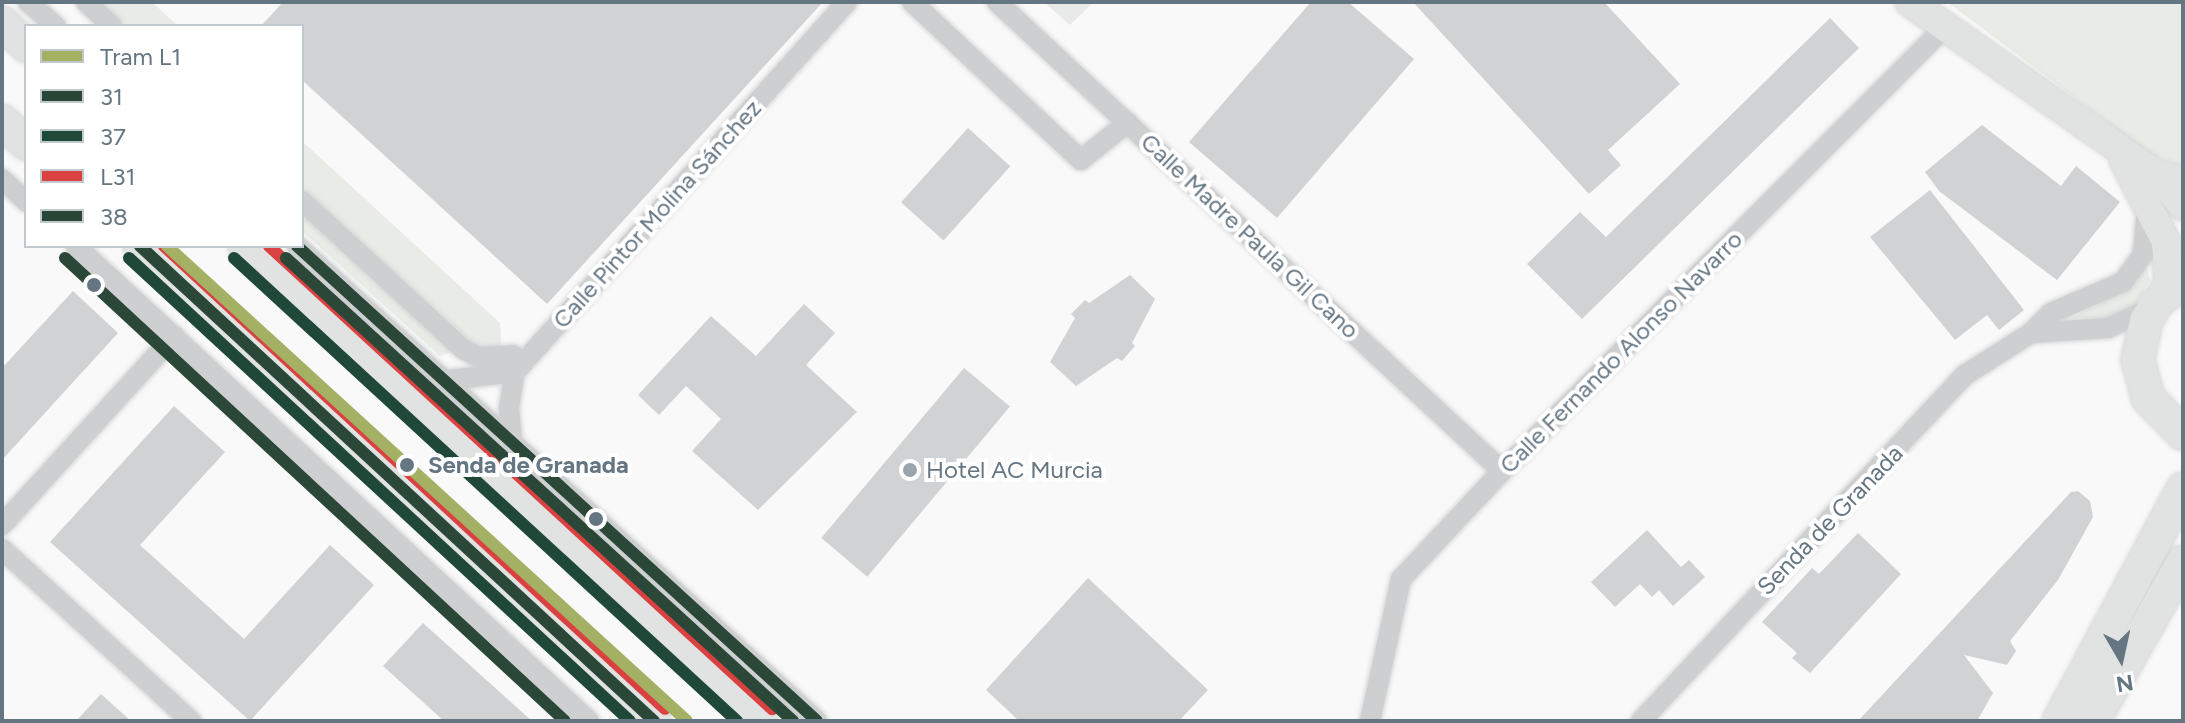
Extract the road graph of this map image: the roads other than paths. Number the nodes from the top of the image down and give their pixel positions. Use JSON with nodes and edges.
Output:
{"nodes":[{"id":1,"x":28,"y":2,"type":"edge"},
{"id":2,"x":86,"y":2,"type":"edge"},
{"id":3,"x":847,"y":2,"type":"edge"},
{"id":4,"x":912,"y":2,"type":"edge"},
{"id":5,"x":997,"y":2,"type":"edge"},
{"id":6,"x":1910,"y":2,"type":"edge"},
{"id":7,"x":2,"y":23,"type":"edge"},
{"id":8,"x":54,"y":24,"type":"edge"},
{"id":9,"x":110,"y":24,"type":"edge"},
{"id":10,"x":1946,"y":26,"type":"junction"},
{"id":11,"x":24,"y":43,"type":"edge"},
{"id":12,"x":2,"y":121,"type":"edge"},
{"id":13,"x":1128,"y":122,"type":"junction"},
{"id":14,"x":24,"y":141,"type":"edge"},
{"id":15,"x":2,"y":179,"type":"edge"},
{"id":16,"x":2163,"y":186,"type":"edge"},
{"id":17,"x":24,"y":199,"type":"edge"},
{"id":18,"x":304,"y":203,"type":"edge"},
{"id":19,"x":2183,"y":206,"type":"edge"},
{"id":20,"x":78,"y":248,"type":"edge"},
{"id":21,"x":142,"y":248,"type":"edge"},
{"id":22,"x":247,"y":248,"type":"edge"},
{"id":23,"x":299,"y":248,"type":"edge"},
{"id":24,"x":2183,"y":281,"type":"edge"},
{"id":25,"x":2156,"y":304,"type":"junction"},
{"id":26,"x":2031,"y":333,"type":"junction"},
{"id":27,"x":174,"y":336,"type":"junction"},
{"id":28,"x":518,"y":368,"type":"junction"},
{"id":29,"x":440,"y":381,"type":"junction"},
{"id":30,"x":2180,"y":437,"type":"edge"},
{"id":31,"x":512,"y":443,"type":"junction"},
{"id":32,"x":1502,"y":471,"type":"junction"},
{"id":33,"x":2183,"y":489,"type":"edge"},
{"id":34,"x":2,"y":525,"type":"edge"},
{"id":35,"x":2,"y":549,"type":"edge"},
{"id":36,"x":2183,"y":562,"type":"edge"},
{"id":37,"x":191,"y":721,"type":"edge"},
{"id":38,"x":589,"y":721,"type":"edge"},
{"id":39,"x":654,"y":721,"type":"edge"},
{"id":40,"x":761,"y":721,"type":"edge"},
{"id":41,"x":817,"y":721,"type":"edge"},
{"id":42,"x":1370,"y":721,"type":"edge"},
{"id":43,"x":1641,"y":721,"type":"edge"},
{"id":44,"x":2059,"y":721,"type":"edge"},
{"id":45,"x":2093,"y":721,"type":"edge"}],
"edges":[{"from":1,"to":8,"type":"street"},
{"from":2,"to":9,"type":"street"},
{"from":3,"to":28,"type":"street","name":"Calle Pintor Molina Sánchez"},
{"from":4,"to":13,"type":"street"},
{"from":5,"to":13,"type":"street","name":"Calle Madre Paula Gil Cano"},
{"from":6,"to":10,"type":"main road"},
{"from":7,"to":11,"type":"main road"},
{"from":10,"to":16,"type":"main road"},
{"from":10,"to":32,"type":"street","name":"Calle Fernando Alonso Navarro"},
{"from":12,"to":14,"type":"main road"},
{"from":13,"to":32,"type":"street","name":"Calle Madre Paula Gil Cano"},
{"from":15,"to":17,"type":"street"},
{"from":16,"to":19,"type":"main road"},
{"from":16,"to":25,"type":"main road"},
{"from":16,"to":26,"type":"street","name":"Senda de Granada"},
{"from":18,"to":28,"type":"street"},
{"from":20,"to":27,"type":"street"},
{"from":21,"to":39,"type":"main road"},
{"from":22,"to":40,"type":"main road"},
{"from":23,"to":29,"type":"street"},
{"from":24,"to":25,"type":"main road"},
{"from":25,"to":26,"type":"street"},
{"from":25,"to":30,"type":"main road"},
{"from":26,"to":43,"type":"street","name":"Senda de Granada"},
{"from":27,"to":34,"type":"street"},
{"from":27,"to":38,"type":"street"},
{"from":28,"to":29,"type":"street"},
{"from":28,"to":31,"type":"street"},
{"from":29,"to":31,"type":"street"},
{"from":31,"to":41,"type":"street"},
{"from":32,"to":42,"type":"street","name":"Calle Fernando Alonso Navarro"},
{"from":33,"to":44,"type":"main road"},
{"from":35,"to":37,"type":"street"},
{"from":36,"to":45,"type":"main road"}]}
